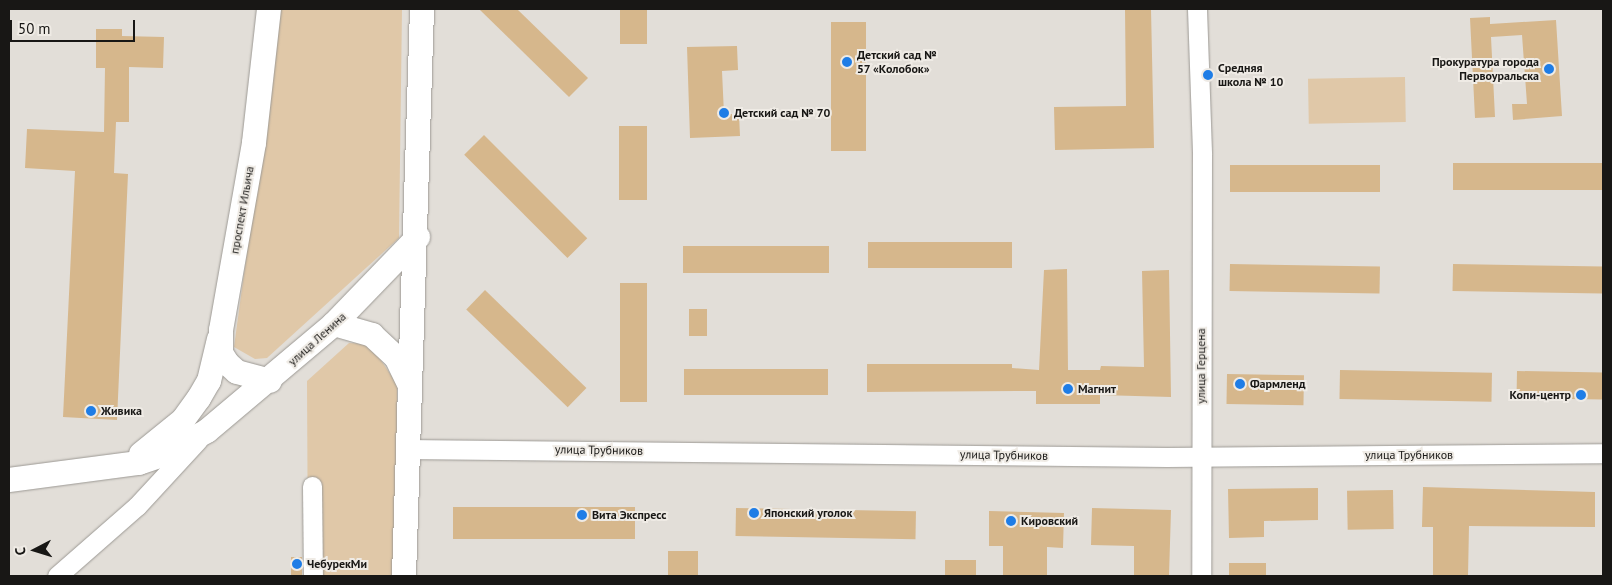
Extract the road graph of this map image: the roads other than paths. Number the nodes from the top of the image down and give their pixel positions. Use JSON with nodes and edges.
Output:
{"nodes":[{"id":1,"x":269,"y":9,"type":"edge"},
{"id":2,"x":422,"y":9,"type":"edge"},
{"id":3,"x":1197,"y":9,"type":"edge"},
{"id":4,"x":418,"y":237,"type":"junction"},
{"id":5,"x":334,"y":324,"type":"junction"},
{"id":6,"x":221,"y":330,"type":"junction"},
{"id":7,"x":270,"y":381,"type":"junction"},
{"id":8,"x":408,"y":382,"type":"junction"},
{"id":9,"x":207,"y":431,"type":"junction"},
{"id":10,"x":405,"y":449,"type":"junction"},
{"id":11,"x":1603,"y":453,"type":"edge"},
{"id":12,"x":1201,"y":457,"type":"junction"},
{"id":13,"x":125,"y":466,"type":"junction"},
{"id":14,"x":9,"y":480,"type":"edge"},
{"id":15,"x":312,"y":486,"type":"dead end"},
{"id":16,"x":57,"y":576,"type":"edge"},
{"id":17,"x":313,"y":576,"type":"edge"},
{"id":18,"x":404,"y":576,"type":"edge"},
{"id":19,"x":1201,"y":576,"type":"edge"}],
"edges":[{"from":1,"to":6,"type":"main road","name":"проспект Ильича"},
{"from":2,"to":4,"type":"main road"},
{"from":3,"to":12,"type":"street","name":"улица Герцена"},
{"from":4,"to":5,"type":"main road","name":"улица Ленина"},
{"from":4,"to":8,"type":"main road"},
{"from":5,"to":7,"type":"main road","name":"улица Ленина"},
{"from":5,"to":8,"type":"main road"},
{"from":6,"to":7,"type":"main road","name":"проспект Ильича"},
{"from":6,"to":13,"type":"main road"},
{"from":7,"to":9,"type":"main road","name":"улица Ленина"},
{"from":8,"to":10,"type":"main road"},
{"from":9,"to":13,"type":"main road","name":"улица Ленина"},
{"from":9,"to":16,"type":"street","name":"улица Ленина"},
{"from":10,"to":12,"type":"street","name":"улица Трубников"},
{"from":10,"to":18,"type":"main road"},
{"from":11,"to":12,"type":"street","name":"улица Трубников"},
{"from":12,"to":19,"type":"street","name":"улица Герцена"},
{"from":13,"to":14,"type":"main road","name":"улица Ленина"},
{"from":15,"to":17,"type":"street"}]}
